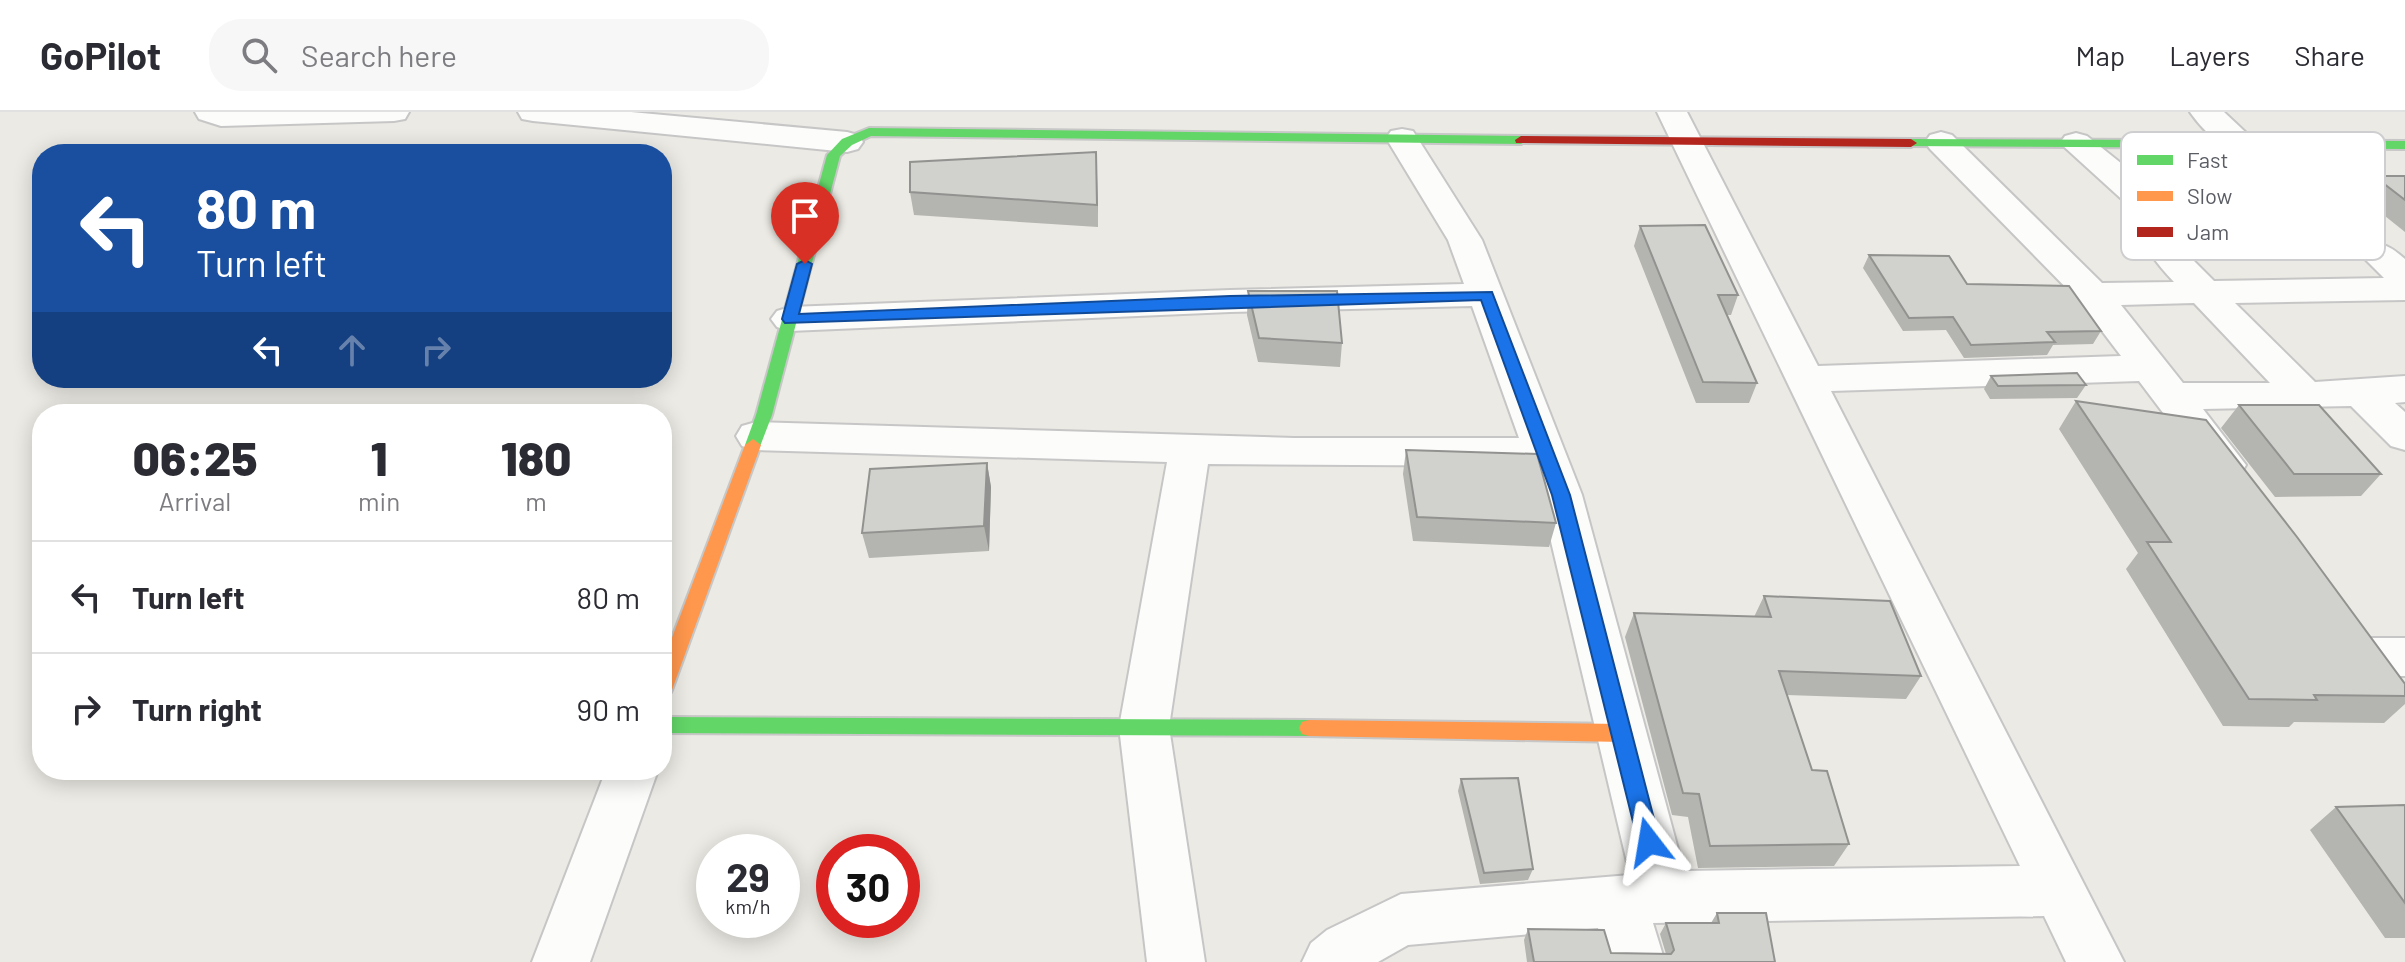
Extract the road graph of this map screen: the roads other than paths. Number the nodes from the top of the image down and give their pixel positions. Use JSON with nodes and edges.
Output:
{"nodes":[{"id":1,"x":394,"y":112,"type":"edge"},
{"id":2,"x":533,"y":112,"type":"edge"},
{"id":3,"x":2205,"y":112,"type":"edge"},
{"id":4,"x":220,"y":114,"type":"edge"},
{"id":5,"x":1678,"y":127,"type":"edge"},
{"id":6,"x":2228,"y":132,"type":"edge"},
{"id":7,"x":1402,"y":138,"type":"junction"},
{"id":8,"x":847,"y":142,"type":"junction"},
{"id":9,"x":1941,"y":142,"type":"junction"},
{"id":10,"x":2076,"y":143,"type":"junction"},
{"id":11,"x":2121,"y":143,"type":"edge"},
{"id":12,"x":2385,"y":145,"type":"edge"},
{"id":13,"x":2405,"y":145,"type":"edge"},
{"id":14,"x":2121,"y":180,"type":"edge"},
{"id":15,"x":2173,"y":260,"type":"edge"},
{"id":16,"x":2385,"y":260,"type":"edge"},
{"id":17,"x":2405,"y":278,"type":"edge"},
{"id":18,"x":2405,"y":289,"type":"edge"},
{"id":19,"x":2204,"y":292,"type":"junction"},
{"id":20,"x":2093,"y":294,"type":"junction"},
{"id":21,"x":1486,"y":295,"type":"junction"},
{"id":22,"x":790,"y":319,"type":"junction"},
{"id":23,"x":1804,"y":379,"type":"junction"},
{"id":24,"x":2159,"y":382,"type":"junction"},
{"id":25,"x":2405,"y":389,"type":"edge"},
{"id":26,"x":2362,"y":393,"type":"junction"},
{"id":27,"x":2305,"y":396,"type":"junction"},
{"id":28,"x":756,"y":436,"type":"junction"},
{"id":29,"x":2405,"y":436,"type":"edge"},
{"id":30,"x":1190,"y":449,"type":"junction"},
{"id":31,"x":1545,"y":452,"type":"junction"},
{"id":32,"x":2245,"y":491,"type":"edge"},
{"id":33,"x":672,"y":663,"type":"edge"},
{"id":34,"x":672,"y":725,"type":"edge"},
{"id":35,"x":1144,"y":727,"type":"junction"},
{"id":36,"x":1622,"y":733,"type":"junction"},
{"id":37,"x":628,"y":780,"type":"edge"},
{"id":38,"x":2060,"y":891,"type":"junction"},
{"id":39,"x":1641,"y":899,"type":"junction"},
{"id":40,"x":561,"y":962,"type":"edge"},
{"id":41,"x":1176,"y":962,"type":"edge"},
{"id":42,"x":1331,"y":962,"type":"edge"},
{"id":43,"x":1636,"y":962,"type":"edge"},
{"id":44,"x":2095,"y":962,"type":"edge"}],
"edges":[{"from":1,"to":4,"type":"street"},
{"from":2,"to":8,"type":"street"},
{"from":3,"to":6,"type":"street"},
{"from":5,"to":7,"type":"street"},
{"from":5,"to":9,"type":"street"},
{"from":5,"to":23,"type":"street"},
{"from":7,"to":8,"type":"street"},
{"from":7,"to":21,"type":"street"},
{"from":8,"to":22,"type":"street"},
{"from":9,"to":10,"type":"street"},
{"from":9,"to":20,"type":"street"},
{"from":10,"to":11,"type":"street"},
{"from":10,"to":14,"type":"street"},
{"from":12,"to":13,"type":"street"},
{"from":15,"to":19,"type":"street"},
{"from":16,"to":17,"type":"street"},
{"from":18,"to":19,"type":"street"},
{"from":19,"to":20,"type":"street"},
{"from":19,"to":27,"type":"street"},
{"from":20,"to":24,"type":"street"},
{"from":21,"to":22,"type":"street"},
{"from":21,"to":31,"type":"street"},
{"from":22,"to":28,"type":"street"},
{"from":23,"to":24,"type":"street"},
{"from":23,"to":38,"type":"street"},
{"from":24,"to":27,"type":"street"},
{"from":24,"to":32,"type":"street"},
{"from":25,"to":26,"type":"street"},
{"from":26,"to":27,"type":"street"},
{"from":26,"to":29,"type":"street"},
{"from":28,"to":30,"type":"street"},
{"from":28,"to":33,"type":"street"},
{"from":30,"to":31,"type":"street"},
{"from":30,"to":35,"type":"street"},
{"from":31,"to":36,"type":"street"},
{"from":34,"to":35,"type":"street"},
{"from":35,"to":36,"type":"street"},
{"from":35,"to":41,"type":"street"},
{"from":36,"to":39,"type":"street"},
{"from":37,"to":40,"type":"street"},
{"from":38,"to":39,"type":"street"},
{"from":38,"to":44,"type":"street"},
{"from":39,"to":42,"type":"street"},
{"from":39,"to":43,"type":"street"}]}
